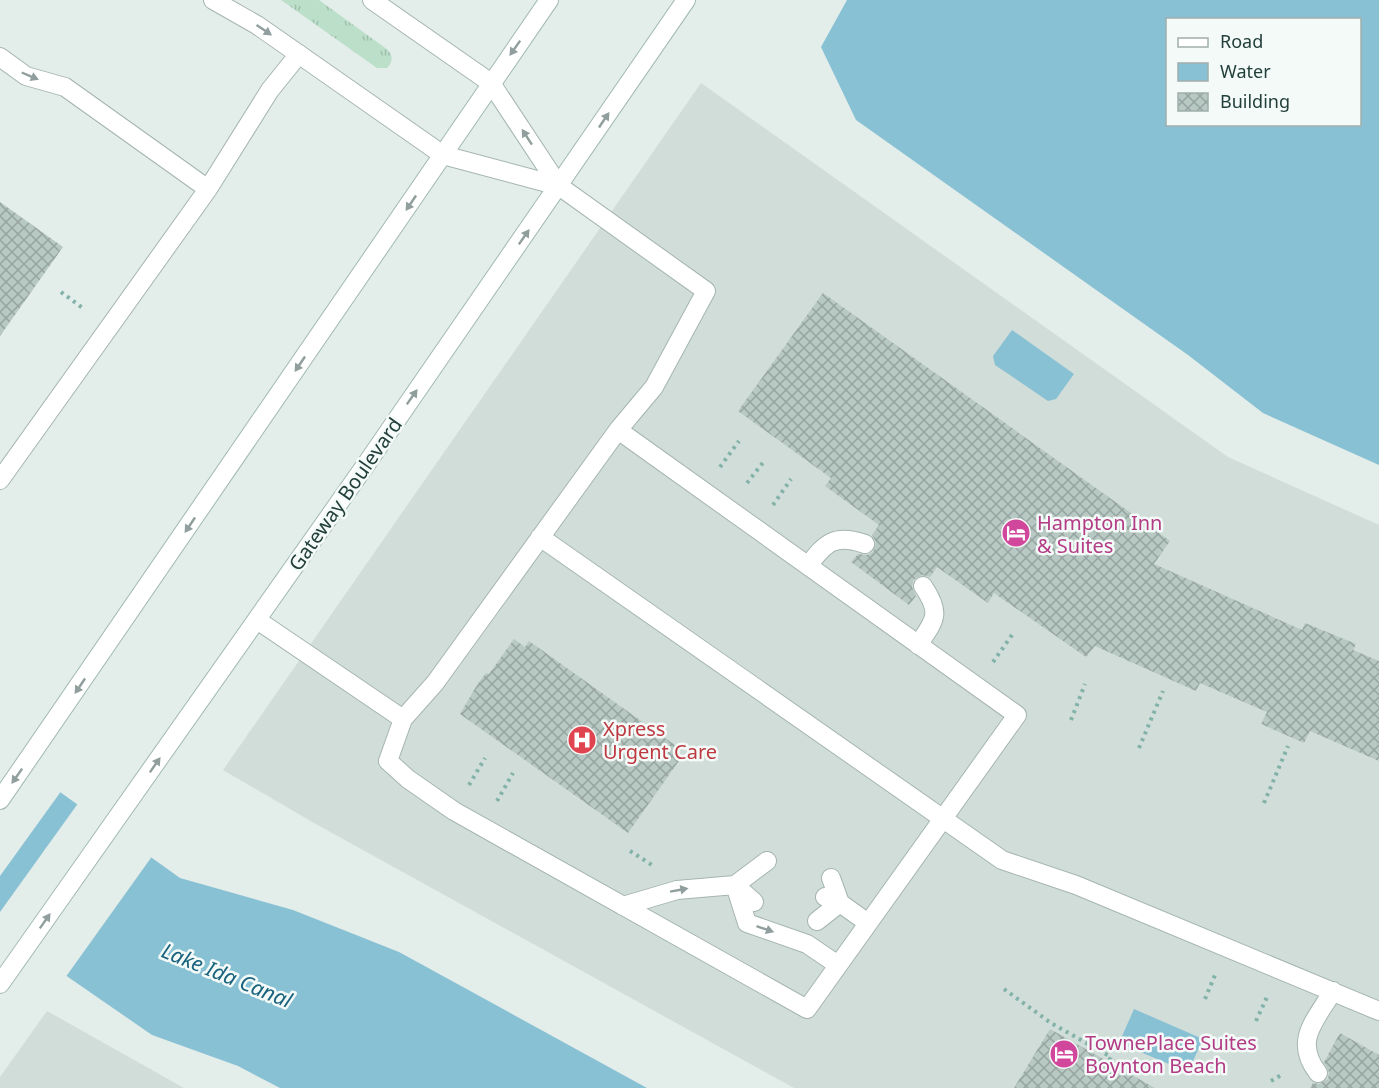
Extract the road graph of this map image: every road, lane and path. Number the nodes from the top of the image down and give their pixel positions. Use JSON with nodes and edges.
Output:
{"nodes":[{"id":1,"x":213,"y":0,"type":"edge"},
{"id":2,"x":372,"y":0,"type":"edge"},
{"id":3,"x":549,"y":0,"type":"edge"},
{"id":4,"x":686,"y":0,"type":"edge"},
{"id":5,"x":299,"y":54,"type":"junction"},
{"id":6,"x":0,"y":57,"type":"edge"},
{"id":7,"x":491,"y":83,"type":"junction"},
{"id":8,"x":443,"y":155,"type":"junction"},
{"id":9,"x":559,"y":186,"type":"junction"},
{"id":10,"x":208,"y":189,"type":"junction"},
{"id":11,"x":61,"y":292,"type":"dead end"},
{"id":12,"x":89,"y":312,"type":"dead end"},
{"id":13,"x":618,"y":430,"type":"junction"},
{"id":14,"x":739,"y":441,"type":"dead end"},
{"id":15,"x":765,"y":460,"type":"dead end"},
{"id":16,"x":718,"y":469,"type":"dead end"},
{"id":17,"x":792,"y":479,"type":"dead end"},
{"id":18,"x":0,"y":480,"type":"edge"},
{"id":19,"x":744,"y":487,"type":"dead end"},
{"id":20,"x":771,"y":507,"type":"dead end"},
{"id":21,"x":540,"y":537,"type":"junction"},
{"id":22,"x":865,"y":544,"type":"dead end"},
{"id":23,"x":808,"y":566,"type":"junction"},
{"id":24,"x":923,"y":586,"type":"dead end"},
{"id":25,"x":257,"y":620,"type":"junction"},
{"id":26,"x":1012,"y":635,"type":"dead end"},
{"id":27,"x":918,"y":645,"type":"junction"},
{"id":28,"x":992,"y":663,"type":"dead end"},
{"id":29,"x":1085,"y":684,"type":"dead end"},
{"id":30,"x":1163,"y":691,"type":"dead end"},
{"id":31,"x":403,"y":719,"type":"junction"},
{"id":32,"x":1071,"y":720,"type":"dead end"},
{"id":33,"x":1288,"y":746,"type":"dead end"},
{"id":34,"x":1139,"y":748,"type":"dead end"},
{"id":35,"x":485,"y":758,"type":"dead end"},
{"id":36,"x":513,"y":773,"type":"dead end"},
{"id":37,"x":467,"y":788,"type":"dead end"},
{"id":38,"x":0,"y":800,"type":"edge"},
{"id":39,"x":495,"y":803,"type":"dead end"},
{"id":40,"x":1264,"y":803,"type":"dead end"},
{"id":41,"x":943,"y":820,"type":"junction"},
{"id":42,"x":630,"y":851,"type":"dead end"},
{"id":43,"x":767,"y":861,"type":"dead end"},
{"id":44,"x":651,"y":865,"type":"dead end"},
{"id":45,"x":831,"y":878,"type":"dead end"},
{"id":46,"x":761,"y":879,"type":"dead end"},
{"id":47,"x":735,"y":885,"type":"junction"},
{"id":48,"x":832,"y":900,"type":"junction"},
{"id":49,"x":754,"y":902,"type":"dead end"},
{"id":50,"x":623,"y":906,"type":"junction"},
{"id":51,"x":817,"y":921,"type":"dead end"},
{"id":52,"x":868,"y":923,"type":"junction"},
{"id":53,"x":838,"y":964,"type":"junction"},
{"id":54,"x":1218,"y":967,"type":"dead end"},
{"id":55,"x":0,"y":984,"type":"edge"},
{"id":56,"x":1004,"y":988,"type":"dead end"},
{"id":57,"x":1270,"y":990,"type":"dead end"},
{"id":58,"x":1333,"y":991,"type":"junction"},
{"id":59,"x":1206,"y":999,"type":"dead end"},
{"id":60,"x":1379,"y":1011,"type":"edge"},
{"id":61,"x":1256,"y":1021,"type":"dead end"},
{"id":62,"x":1107,"y":1065,"type":"dead end"},
{"id":63,"x":1318,"y":1073,"type":"dead end"}],
"edges":[{"from":1,"to":5,"type":"main road","one_way":true},
{"from":2,"to":7,"type":"main road"},
{"from":3,"to":7,"type":"main road","one_way":true},
{"from":9,"to":4,"type":"main road","name":"Gateway Boulevard","one_way":true},
{"from":5,"to":8,"type":"main road"},
{"from":5,"to":10,"type":"main road"},
{"from":6,"to":10,"type":"main road","one_way":true},
{"from":7,"to":8,"type":"main road"},
{"from":9,"to":7,"type":"main road","one_way":true},
{"from":8,"to":9,"type":"main road"},
{"from":8,"to":38,"type":"main road","one_way":true},
{"from":9,"to":13,"type":"main road"},
{"from":25,"to":9,"type":"main road","name":"Gateway Boulevard","one_way":true},
{"from":10,"to":18,"type":"main road"},
{"from":11,"to":12,"type":"path"},
{"from":13,"to":21,"type":"main road"},
{"from":13,"to":23,"type":"main road"},
{"from":14,"to":16,"type":"path"},
{"from":15,"to":19,"type":"path"},
{"from":17,"to":20,"type":"path"},
{"from":21,"to":31,"type":"main road"},
{"from":21,"to":41,"type":"main road"},
{"from":22,"to":23,"type":"main road"},
{"from":23,"to":27,"type":"main road"},
{"from":24,"to":27,"type":"main road"},
{"from":25,"to":31,"type":"main road"},
{"from":55,"to":25,"type":"main road","name":"Gateway Boulevard","one_way":true},
{"from":26,"to":28,"type":"path"},
{"from":27,"to":41,"type":"main road"},
{"from":29,"to":32,"type":"path"},
{"from":30,"to":34,"type":"path"},
{"from":31,"to":50,"type":"main road"},
{"from":33,"to":40,"type":"path"},
{"from":35,"to":37,"type":"path"},
{"from":36,"to":39,"type":"path"},
{"from":41,"to":52,"type":"main road"},
{"from":41,"to":58,"type":"main road"},
{"from":42,"to":44,"type":"path"},
{"from":43,"to":47,"type":"main road"},
{"from":45,"to":48,"type":"main road"},
{"from":46,"to":47,"type":"main road"},
{"from":47,"to":49,"type":"main road"},
{"from":50,"to":47,"type":"main road","one_way":true},
{"from":47,"to":53,"type":"main road","one_way":true},
{"from":48,"to":51,"type":"main road"},
{"from":48,"to":52,"type":"main road"},
{"from":50,"to":53,"type":"main road"},
{"from":52,"to":53,"type":"main road"},
{"from":54,"to":59,"type":"path"},
{"from":56,"to":62,"type":"path"},
{"from":57,"to":61,"type":"path"},
{"from":58,"to":60,"type":"main road"},
{"from":58,"to":63,"type":"main road"}]}
